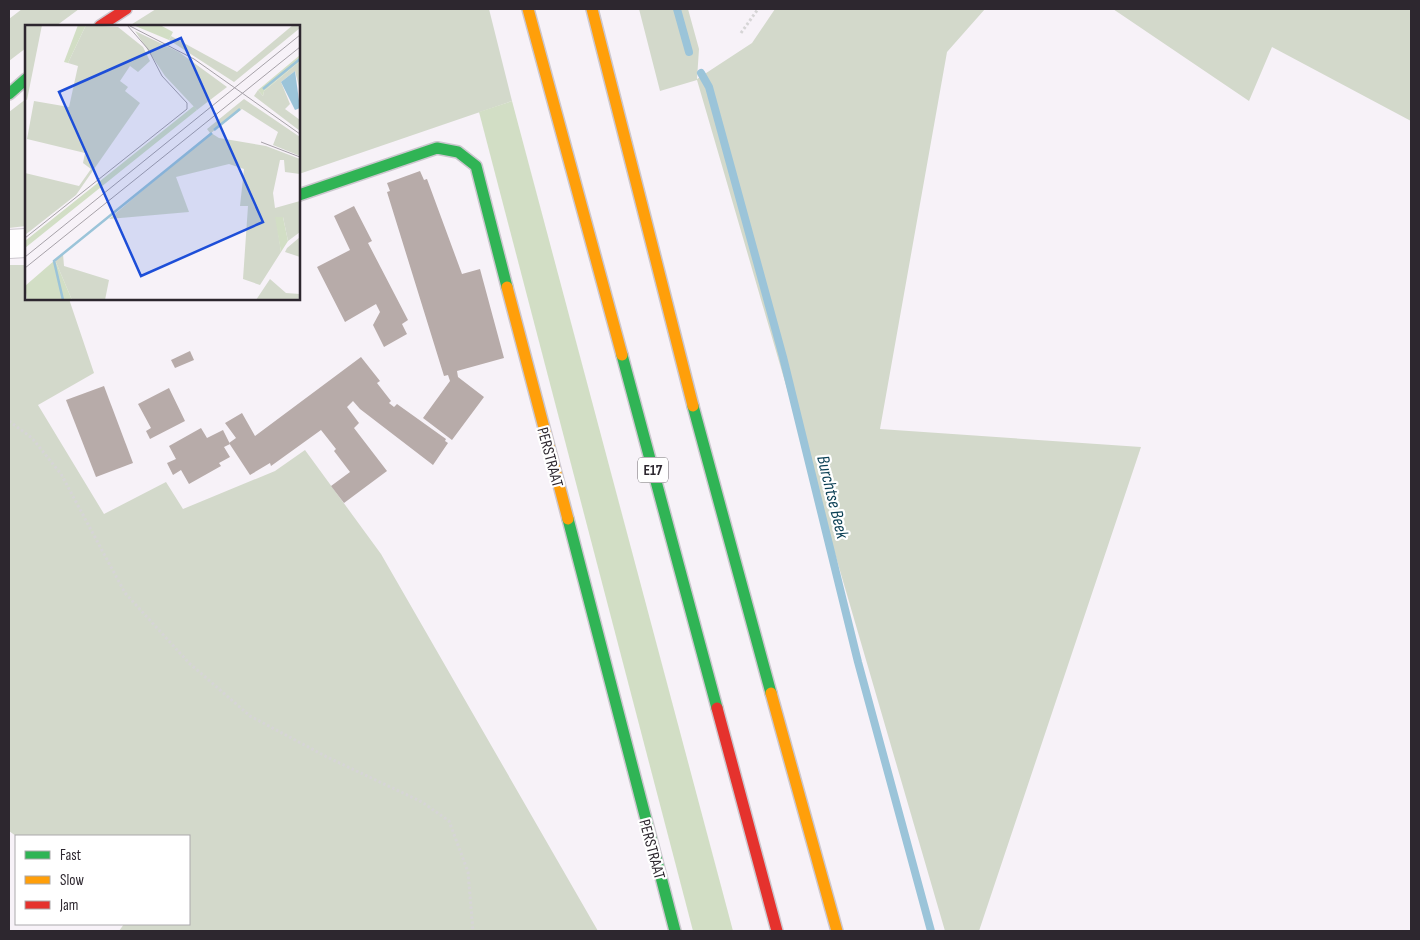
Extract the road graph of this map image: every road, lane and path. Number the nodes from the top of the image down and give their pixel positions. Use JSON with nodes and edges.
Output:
{"nodes":[{"id":1,"x":126,"y":9,"type":"edge"},
{"id":2,"x":528,"y":9,"type":"edge"},
{"id":3,"x":592,"y":9,"type":"edge"},
{"id":4,"x":758,"y":9,"type":"edge"},
{"id":5,"x":102,"y":25,"type":"edge"},
{"id":6,"x":741,"y":33,"type":"dead end"},
{"id":7,"x":25,"y":80,"type":"edge"},
{"id":8,"x":9,"y":94,"type":"edge"},
{"id":9,"x":300,"y":195,"type":"edge"},
{"id":10,"x":9,"y":244,"type":"edge"},
{"id":11,"x":25,"y":244,"type":"edge"},
{"id":12,"x":9,"y":420,"type":"edge"},
{"id":13,"x":473,"y":931,"type":"edge"},
{"id":14,"x":675,"y":931,"type":"edge"},
{"id":15,"x":777,"y":931,"type":"edge"},
{"id":16,"x":837,"y":931,"type":"edge"}],
"edges":[{"from":1,"to":5,"type":"main road"},
{"from":2,"to":15,"type":"main road","number":"E17"},
{"from":3,"to":16,"type":"main road"},
{"from":4,"to":6,"type":"path"},
{"from":7,"to":8,"type":"main road"},
{"from":9,"to":14,"type":"main road","name":"PERSTRAAT"},
{"from":10,"to":11,"type":"street"},
{"from":12,"to":13,"type":"path"}]}
